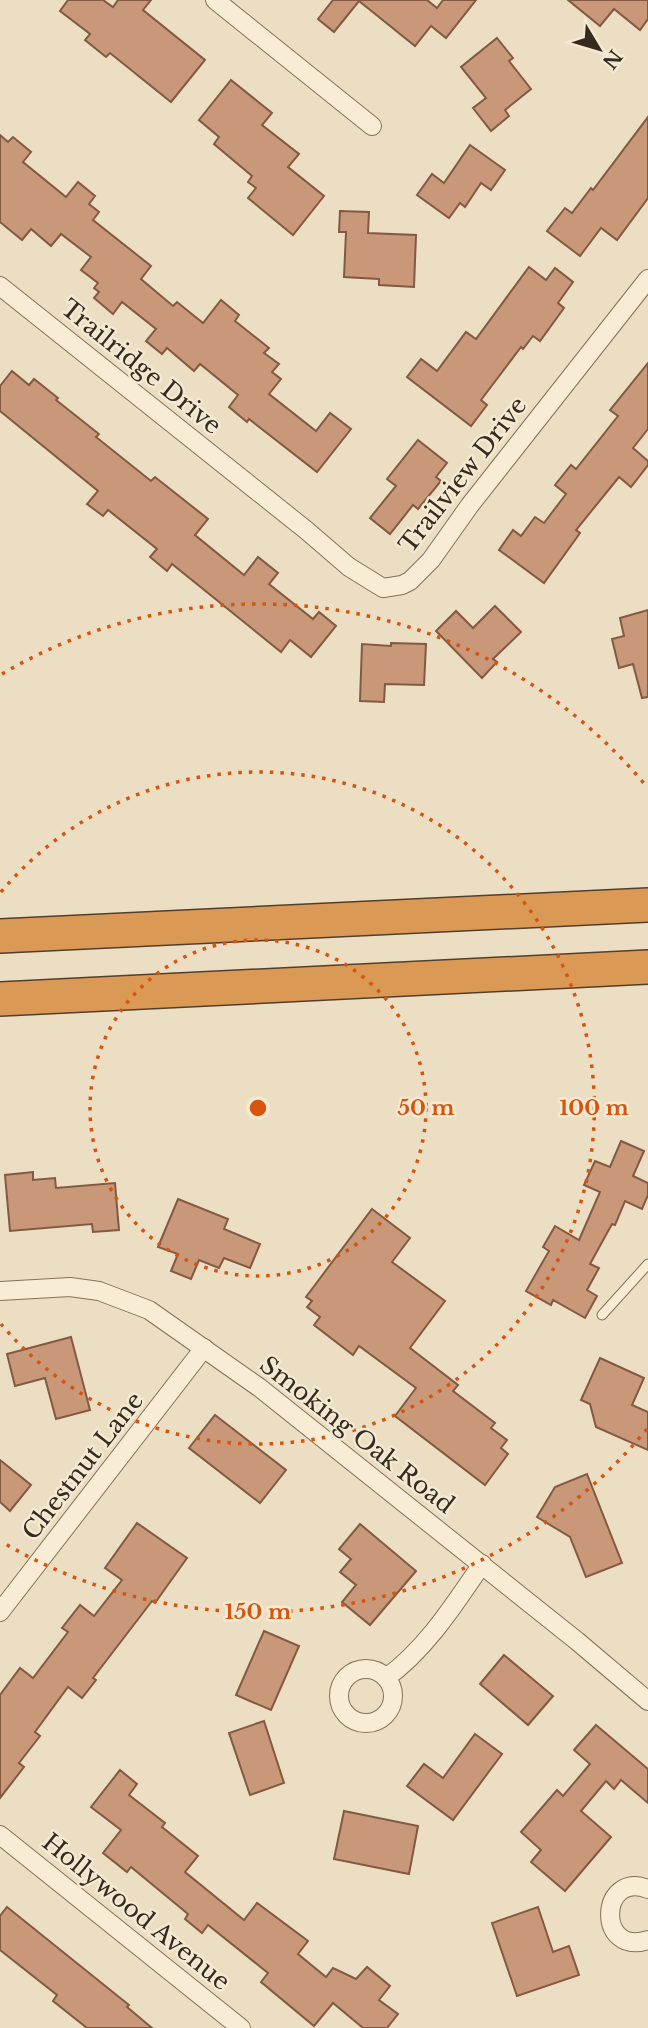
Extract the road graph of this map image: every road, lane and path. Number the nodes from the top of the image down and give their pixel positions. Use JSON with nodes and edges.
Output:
{"nodes":[{"id":1,"x":215,"y":0,"type":"edge"},
{"id":2,"x":372,"y":126,"type":"dead end"},
{"id":3,"x":648,"y":279,"type":"edge"},
{"id":4,"x":0,"y":286,"type":"edge"},
{"id":5,"x":251,"y":486,"type":"joint"},
{"id":6,"x":648,"y":905,"type":"edge"},
{"id":7,"x":0,"y":936,"type":"edge"},
{"id":8,"x":648,"y":967,"type":"edge"},
{"id":9,"x":0,"y":999,"type":"edge"},
{"id":10,"x":648,"y":1264,"type":"edge"},
{"id":11,"x":0,"y":1291,"type":"edge"},
{"id":12,"x":602,"y":1315,"type":"dead end"},
{"id":13,"x":204,"y":1348,"type":"junction"},
{"id":14,"x":482,"y":1564,"type":"junction"},
{"id":15,"x":0,"y":1612,"type":"edge"},
{"id":16,"x":386,"y":1678,"type":"dead end"},
{"id":17,"x":648,"y":1701,"type":"edge"},
{"id":18,"x":0,"y":1835,"type":"edge"},
{"id":19,"x":648,"y":1889,"type":"edge"},
{"id":20,"x":648,"y":1940,"type":"edge"},
{"id":21,"x":241,"y":2028,"type":"edge"}],
"edges":[{"from":1,"to":2,"type":"street"},
{"from":3,"to":5,"type":"street","name":"Trailview Drive"},
{"from":4,"to":5,"type":"street","name":"Trailridge Drive"},
{"from":6,"to":7,"type":"highway"},
{"from":8,"to":9,"type":"highway"},
{"from":10,"to":12,"type":"lane"},
{"from":11,"to":13,"type":"street","name":"Smoking Oak Road"},
{"from":13,"to":14,"type":"street","name":"Smoking Oak Road"},
{"from":13,"to":15,"type":"street","name":"Chestnut Lane"},
{"from":14,"to":16,"type":"street"},
{"from":14,"to":17,"type":"street","name":"Smoking Oak Road"},
{"from":18,"to":21,"type":"street","name":"Hollywood Avenue"},
{"from":19,"to":20,"type":"street"}]}
